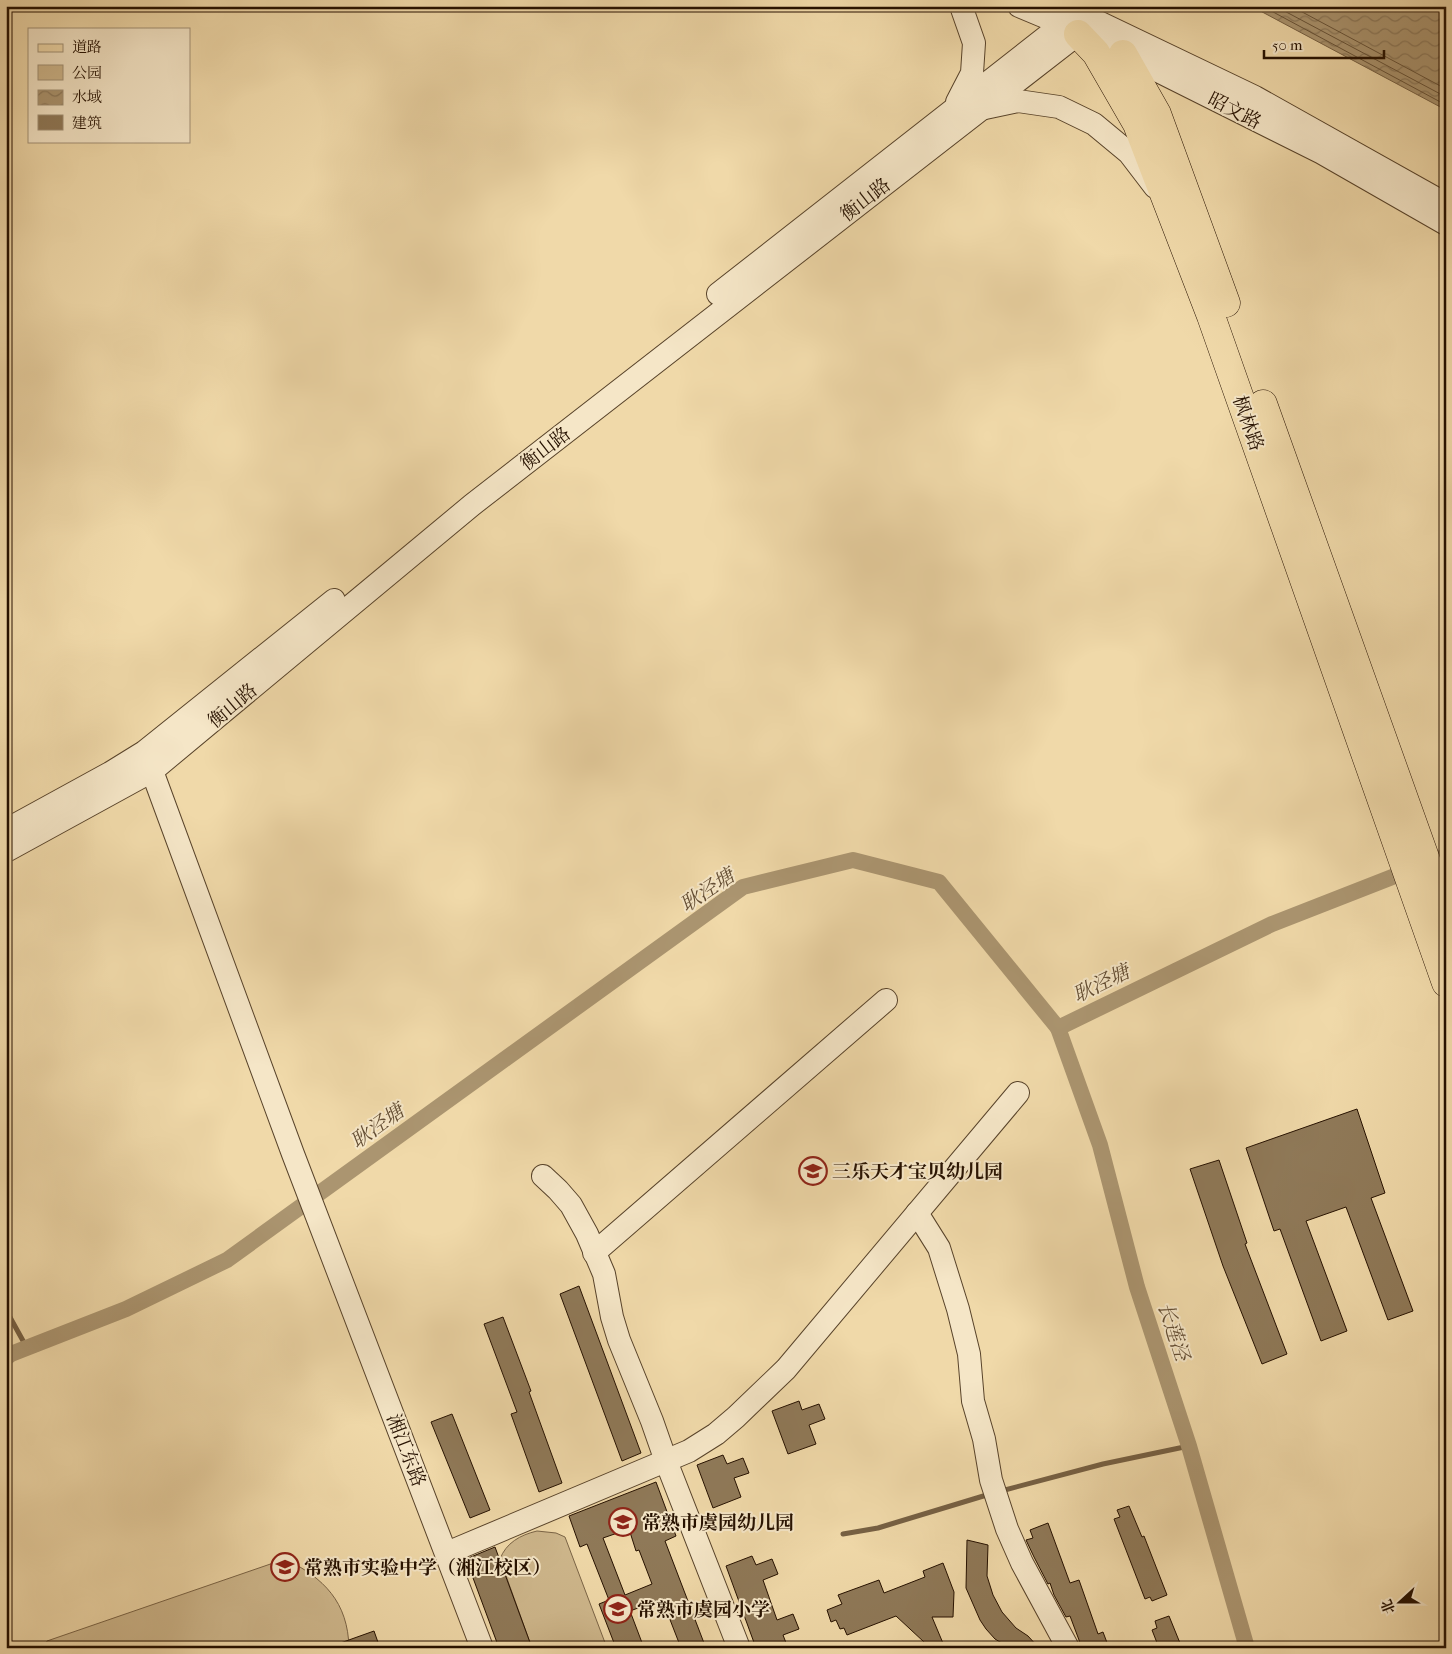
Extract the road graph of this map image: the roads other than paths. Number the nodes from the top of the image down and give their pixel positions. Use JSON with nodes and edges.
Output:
{"nodes":[{"id":1,"x":961,"y":6,"type":"edge"},
{"id":2,"x":1019,"y":6,"type":"edge"},
{"id":3,"x":1071,"y":19,"type":"edge"},
{"id":4,"x":1108,"y":26,"type":"junction"},
{"id":5,"x":1123,"y":54,"type":"junction"},
{"id":6,"x":981,"y":108,"type":"junction"},
{"id":7,"x":953,"y":109,"type":"junction"},
{"id":8,"x":1446,"y":204,"type":"edge"},
{"id":9,"x":1170,"y":208,"type":"junction"},
{"id":10,"x":1446,"y":224,"type":"edge"},
{"id":11,"x":152,"y":771,"type":"junction"},
{"id":12,"x":1402,"y":823,"type":"junction"},
{"id":13,"x":6,"y":830,"type":"edge"},
{"id":14,"x":6,"y":852,"type":"edge"},
{"id":15,"x":1437,"y":923,"type":"edge"},
{"id":16,"x":1446,"y":983,"type":"edge"},
{"id":17,"x":886,"y":1000,"type":"dead end"},
{"id":18,"x":1018,"y":1093,"type":"dead end"},
{"id":19,"x":543,"y":1176,"type":"dead end"},
{"id":20,"x":917,"y":1213,"type":"junction"},
{"id":21,"x":594,"y":1252,"type":"junction"},
{"id":22,"x":666,"y":1461,"type":"junction"},
{"id":23,"x":447,"y":1553,"type":"junction"},
{"id":24,"x":482,"y":1648,"type":"edge"},
{"id":25,"x":739,"y":1648,"type":"edge"},
{"id":26,"x":1068,"y":1648,"type":"edge"}],
"edges":[{"from":1,"to":7,"type":"street"},
{"from":2,"to":3,"type":"street","name":"昭文路"},
{"from":3,"to":4,"type":"street"},
{"from":3,"to":5,"type":"street","name":"昭文路"},
{"from":3,"to":6,"type":"street","name":"衡山路"},
{"from":3,"to":7,"type":"street","name":"衡山路"},
{"from":3,"to":9,"type":"main road","name":"枫林路"},
{"from":4,"to":5,"type":"street","name":"枫林路"},
{"from":4,"to":8,"type":"street"},
{"from":5,"to":10,"type":"street","name":"昭文路"},
{"from":5,"to":12,"type":"main road","name":"枫林路"},
{"from":6,"to":9,"type":"street"},
{"from":6,"to":11,"type":"street","name":"衡山路"},
{"from":7,"to":13,"type":"street","name":"衡山路"},
{"from":9,"to":12,"type":"main road","name":"枫林路"},
{"from":11,"to":14,"type":"street","name":"衡山路"},
{"from":11,"to":23,"type":"street","name":"湘江东路"},
{"from":12,"to":15,"type":"main road"},
{"from":15,"to":16,"type":"main road"},
{"from":17,"to":21,"type":"street"},
{"from":18,"to":20,"type":"street"},
{"from":19,"to":21,"type":"street"},
{"from":20,"to":22,"type":"street"},
{"from":20,"to":26,"type":"street"},
{"from":21,"to":22,"type":"street"},
{"from":22,"to":23,"type":"street"},
{"from":22,"to":25,"type":"street"},
{"from":23,"to":24,"type":"street","name":"湘江东路"}]}
